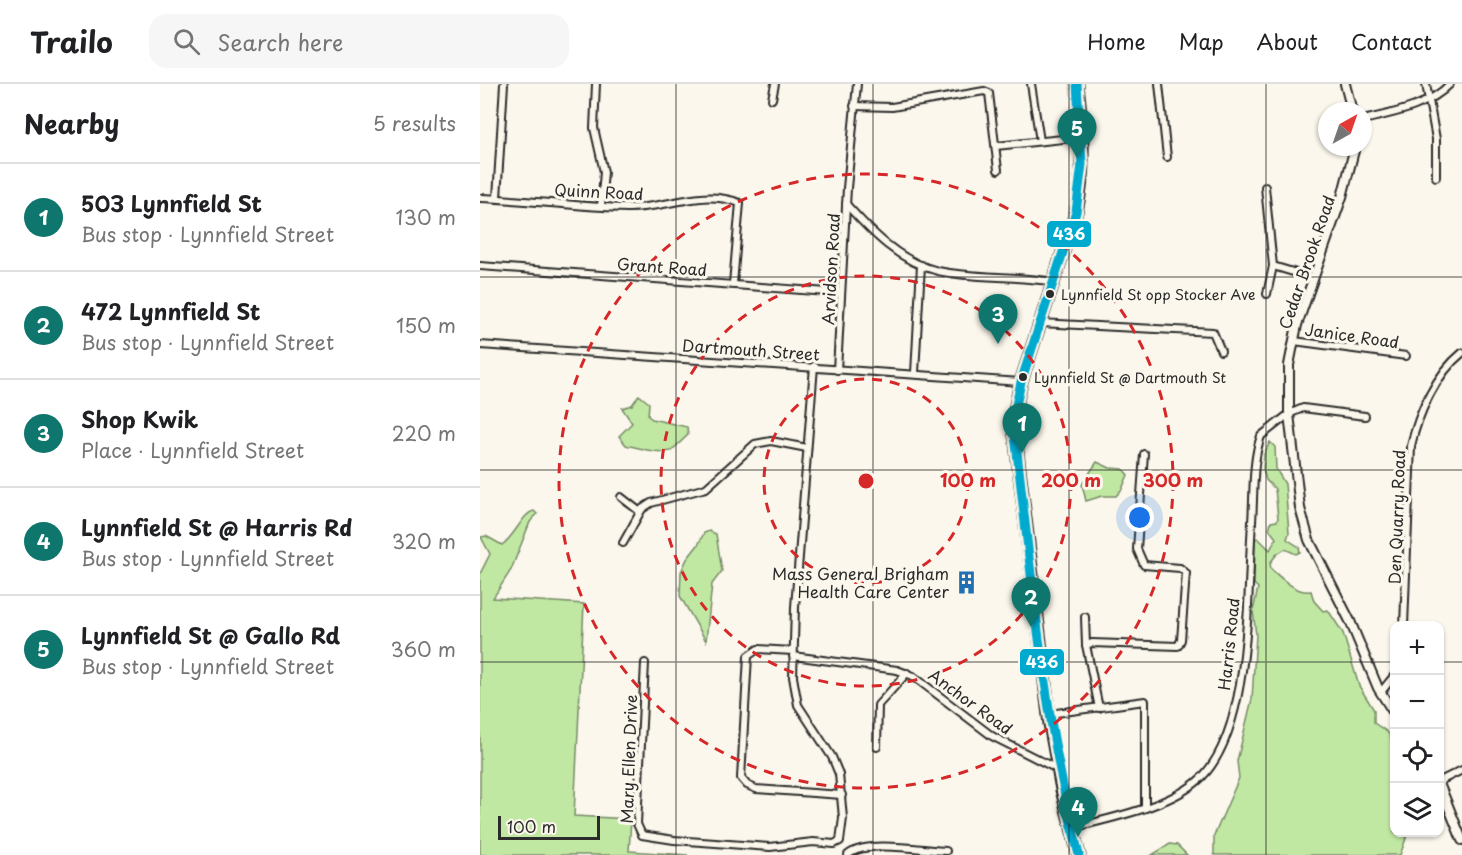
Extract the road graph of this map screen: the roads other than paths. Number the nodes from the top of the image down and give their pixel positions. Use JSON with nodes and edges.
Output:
{"nodes":[{"id":1,"x":504,"y":84,"type":"edge"},
{"id":2,"x":596,"y":84,"type":"edge"},
{"id":3,"x":775,"y":84,"type":"edge"},
{"id":4,"x":857,"y":84,"type":"edge"},
{"id":5,"x":1031,"y":84,"type":"edge"},
{"id":6,"x":1077,"y":84,"type":"edge"},
{"id":7,"x":1160,"y":84,"type":"edge"},
{"id":8,"x":1346,"y":84,"type":"edge"},
{"id":9,"x":1426,"y":84,"type":"edge"},
{"id":10,"x":1450,"y":84,"type":"edge"},
{"id":11,"x":772,"y":99,"type":"dead end"},
{"id":12,"x":1430,"y":99,"type":"junction"},
{"id":13,"x":1350,"y":102,"type":"edge"},
{"id":14,"x":854,"y":106,"type":"junction"},
{"id":15,"x":1372,"y":118,"type":"edge"},
{"id":16,"x":1082,"y":136,"type":"junction"},
{"id":17,"x":1040,"y":141,"type":"junction"},
{"id":18,"x":996,"y":146,"type":"junction"},
{"id":19,"x":1353,"y":156,"type":"edge"},
{"id":20,"x":1167,"y":157,"type":"dead end"},
{"id":21,"x":998,"y":170,"type":"dead end"},
{"id":22,"x":1436,"y":177,"type":"dead end"},
{"id":23,"x":1265,"y":187,"type":"dead end"},
{"id":24,"x":480,"y":198,"type":"edge"},
{"id":25,"x":497,"y":198,"type":"junction"},
{"id":26,"x":846,"y":204,"type":"junction"},
{"id":27,"x":601,"y":206,"type":"junction"},
{"id":28,"x":921,"y":265,"type":"junction"},
{"id":29,"x":480,"y":266,"type":"edge"},
{"id":30,"x":1273,"y":266,"type":"junction"},
{"id":31,"x":1313,"y":278,"type":"junction"},
{"id":32,"x":1054,"y":282,"type":"junction"},
{"id":33,"x":733,"y":284,"type":"junction"},
{"id":34,"x":841,"y":293,"type":"junction"},
{"id":35,"x":1267,"y":294,"type":"dead end"},
{"id":36,"x":1040,"y":322,"type":"junction"},
{"id":37,"x":1294,"y":341,"type":"junction"},
{"id":38,"x":480,"y":345,"type":"edge"},
{"id":39,"x":1221,"y":351,"type":"dead end"},
{"id":40,"x":1462,"y":352,"type":"edge"},
{"id":41,"x":1406,"y":356,"type":"dead end"},
{"id":42,"x":814,"y":366,"type":"junction"},
{"id":43,"x":837,"y":370,"type":"junction"},
{"id":44,"x":915,"y":373,"type":"junction"},
{"id":45,"x":1021,"y":382,"type":"junction"},
{"id":46,"x":1288,"y":414,"type":"junction"},
{"id":47,"x":1365,"y":416,"type":"dead end"},
{"id":48,"x":807,"y":448,"type":"junction"},
{"id":49,"x":1144,"y":454,"type":"dead end"},
{"id":50,"x":621,"y":497,"type":"dead end"},
{"id":51,"x":639,"y":511,"type":"junction"},
{"id":52,"x":623,"y":543,"type":"dead end"},
{"id":53,"x":1085,"y":617,"type":"dead end"},
{"id":54,"x":1404,"y":621,"type":"edge"},
{"id":55,"x":1086,"y":645,"type":"junction"},
{"id":56,"x":793,"y":653,"type":"junction"},
{"id":57,"x":645,"y":663,"type":"dead end"},
{"id":58,"x":907,"y":674,"type":"junction"},
{"id":59,"x":1390,"y":682,"type":"edge"},
{"id":60,"x":1381,"y":692,"type":"junction"},
{"id":61,"x":1390,"y":706,"type":"edge"},
{"id":62,"x":1099,"y":708,"type":"junction"},
{"id":63,"x":1049,"y":714,"type":"junction"},
{"id":64,"x":877,"y":747,"type":"dead end"},
{"id":65,"x":1058,"y":769,"type":"junction"},
{"id":66,"x":1462,"y":770,"type":"edge"},
{"id":67,"x":1442,"y":783,"type":"edge"},
{"id":68,"x":1444,"y":794,"type":"edge"},
{"id":69,"x":842,"y":795,"type":"junction"},
{"id":70,"x":1145,"y":808,"type":"junction"},
{"id":71,"x":1071,"y":828,"type":"junction"},
{"id":72,"x":1462,"y":840,"type":"edge"},
{"id":73,"x":946,"y":851,"type":"dead end"},
{"id":74,"x":850,"y":853,"type":"edge"},
{"id":75,"x":1079,"y":855,"type":"edge"}],
"edges":[{"from":1,"to":25,"type":"street"},
{"from":2,"to":27,"type":"street"},
{"from":3,"to":11,"type":"street"},
{"from":4,"to":14,"type":"street","name":"Arvidson Road"},
{"from":5,"to":17,"type":"street"},
{"from":6,"to":16,"type":"main road"},
{"from":7,"to":20,"type":"street"},
{"from":8,"to":13,"type":"street"},
{"from":9,"to":12,"type":"street"},
{"from":10,"to":12,"type":"street"},
{"from":12,"to":15,"type":"street"},
{"from":12,"to":22,"type":"street"},
{"from":14,"to":18,"type":"street"},
{"from":14,"to":26,"type":"street","name":"Arvidson Road"},
{"from":16,"to":17,"type":"street"},
{"from":16,"to":32,"type":"main road"},
{"from":17,"to":18,"type":"street"},
{"from":18,"to":21,"type":"street"},
{"from":19,"to":31,"type":"street","name":"Cedar Brook Road"},
{"from":23,"to":30,"type":"street"},
{"from":24,"to":25,"type":"street","name":"Quinn Road"},
{"from":25,"to":27,"type":"street","name":"Quinn Road"},
{"from":26,"to":28,"type":"street"},
{"from":26,"to":34,"type":"street","name":"Arvidson Road"},
{"from":27,"to":33,"type":"street","name":"Quinn Road"},
{"from":28,"to":32,"type":"street"},
{"from":28,"to":44,"type":"street"},
{"from":29,"to":33,"type":"street","name":"Grant Road"},
{"from":30,"to":31,"type":"street"},
{"from":30,"to":35,"type":"street"},
{"from":31,"to":37,"type":"street","name":"Cedar Brook Road"},
{"from":32,"to":36,"type":"main road"},
{"from":33,"to":34,"type":"street","name":"Grant Road"},
{"from":34,"to":43,"type":"street","name":"Arvidson Road"},
{"from":36,"to":39,"type":"street"},
{"from":36,"to":45,"type":"main road"},
{"from":37,"to":41,"type":"street","name":"Janice Road"},
{"from":37,"to":46,"type":"street","name":"Cedar Brook Road"},
{"from":38,"to":42,"type":"street","name":"Dartmouth Street"},
{"from":40,"to":54,"type":"street","name":"Den Quarry Road"},
{"from":42,"to":43,"type":"street","name":"Dartmouth Street"},
{"from":42,"to":48,"type":"street"},
{"from":43,"to":44,"type":"street","name":"Dartmouth Street"},
{"from":44,"to":45,"type":"street","name":"Dartmouth Street"},
{"from":45,"to":63,"type":"main road"},
{"from":46,"to":47,"type":"street"},
{"from":46,"to":60,"type":"street","name":"Cedar Brook Road"},
{"from":46,"to":70,"type":"street","name":"Harris Road"},
{"from":48,"to":51,"type":"street"},
{"from":48,"to":56,"type":"street"},
{"from":49,"to":55,"type":"street"},
{"from":50,"to":51,"type":"street"},
{"from":51,"to":52,"type":"street"},
{"from":53,"to":55,"type":"street"},
{"from":55,"to":62,"type":"street"},
{"from":56,"to":58,"type":"street","name":"Anchor Road"},
{"from":56,"to":69,"type":"street"},
{"from":56,"to":69,"type":"street","name":"Anchor Road"},
{"from":57,"to":69,"type":"street","name":"Mary Ellen Drive"},
{"from":58,"to":64,"type":"street"},
{"from":58,"to":65,"type":"street","name":"Anchor Road"},
{"from":59,"to":60,"type":"street"},
{"from":60,"to":61,"type":"street"},
{"from":62,"to":63,"type":"street"},
{"from":62,"to":70,"type":"street"},
{"from":63,"to":65,"type":"main road"},
{"from":65,"to":71,"type":"main road"},
{"from":66,"to":67,"type":"street"},
{"from":68,"to":72,"type":"street"},
{"from":70,"to":71,"type":"street","name":"Harris Road"},
{"from":71,"to":75,"type":"main road"},
{"from":73,"to":74,"type":"street"}]}
